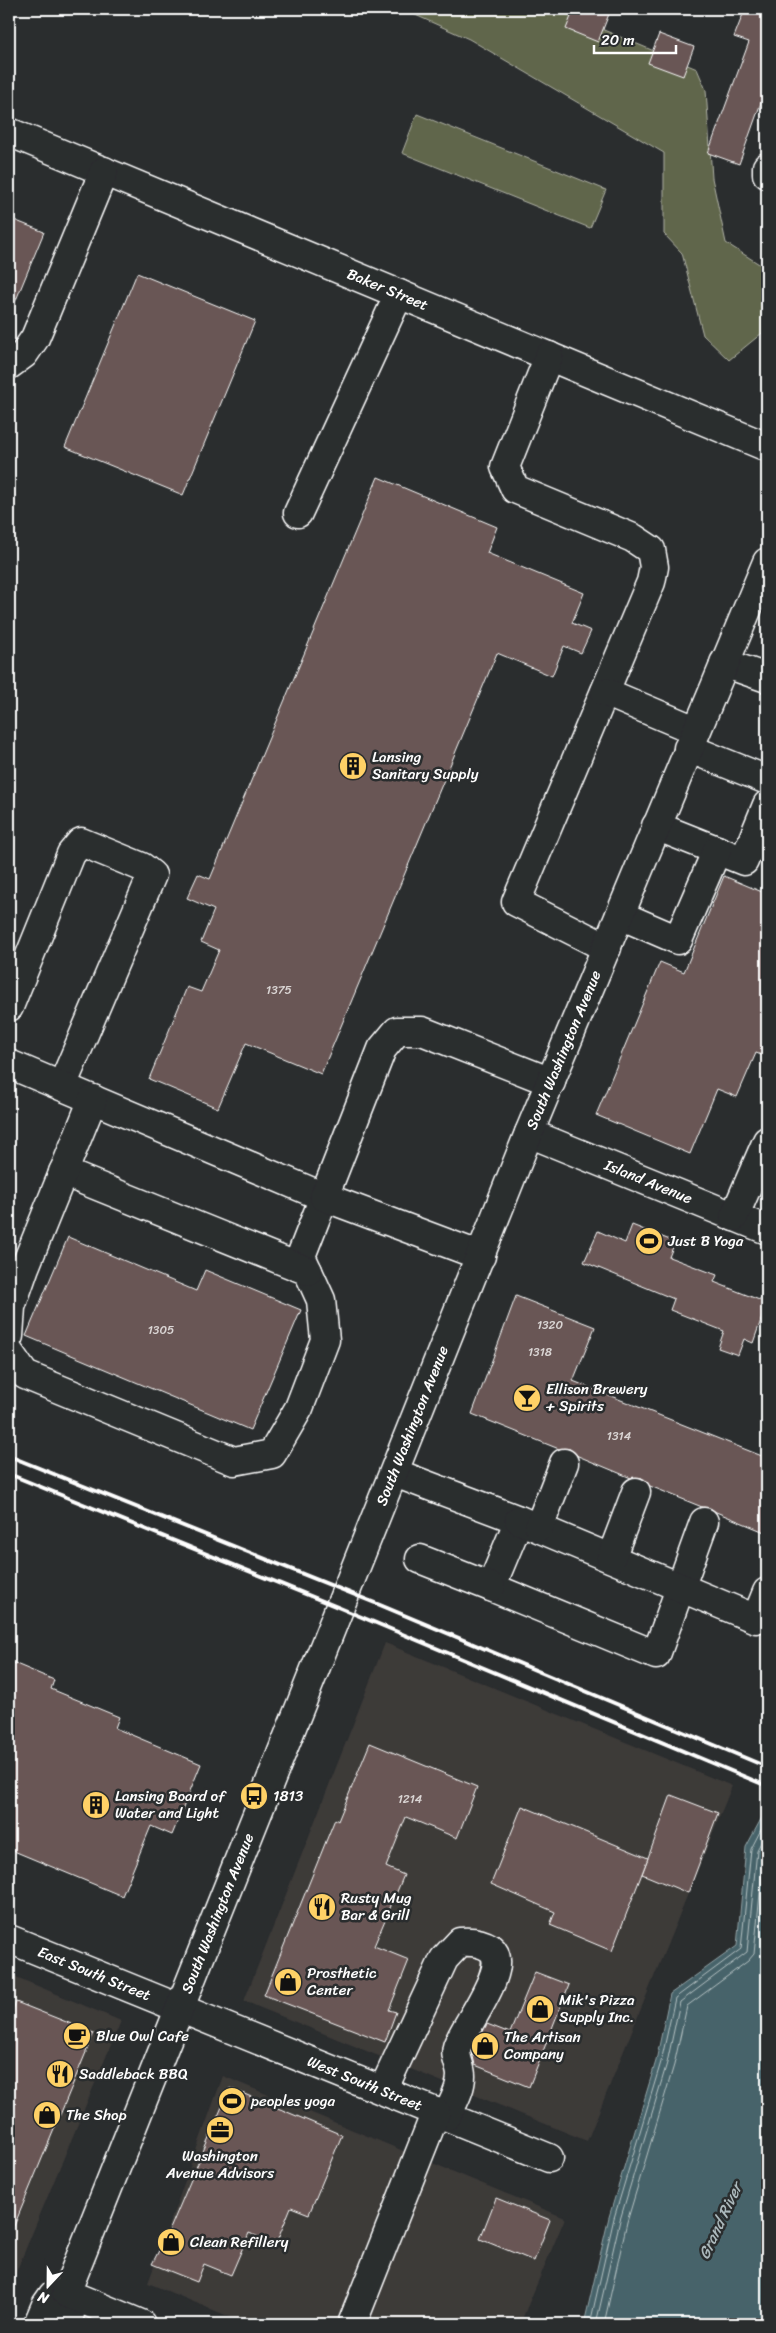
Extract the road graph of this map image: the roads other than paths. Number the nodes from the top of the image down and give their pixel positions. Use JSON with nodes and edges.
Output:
{"nodes":[{"id":1,"x":9,"y":132,"type":"edge"},
{"id":2,"x":767,"y":167,"type":"edge"},
{"id":3,"x":104,"y":171,"type":"junction"},
{"id":4,"x":767,"y":174,"type":"edge"},
{"id":5,"x":399,"y":294,"type":"junction"},
{"id":6,"x":549,"y":356,"type":"junction"},
{"id":7,"x":9,"y":365,"type":"edge"},
{"id":8,"x":767,"y":447,"type":"edge"},
{"id":9,"x":298,"y":513,"type":"dead end"},
{"id":10,"x":764,"y":578,"type":"edge"},
{"id":11,"x":724,"y":663,"type":"junction"},
{"id":12,"x":767,"y":678,"type":"edge"},
{"id":13,"x":605,"y":692,"type":"junction"},
{"id":14,"x":692,"y":739,"type":"junction"},
{"id":15,"x":767,"y":780,"type":"edge"},
{"id":16,"x":767,"y":805,"type":"edge"},
{"id":17,"x":656,"y":826,"type":"junction"},
{"id":18,"x":717,"y":850,"type":"junction"},
{"id":19,"x":620,"y":915,"type":"junction"},
{"id":20,"x":607,"y":948,"type":"junction"},
{"id":21,"x":9,"y":1007,"type":"edge"},
{"id":22,"x":9,"y":1064,"type":"edge"},
{"id":23,"x":551,"y":1082,"type":"junction"},
{"id":24,"x":62,"y":1086,"type":"junction"},
{"id":25,"x":93,"y":1099,"type":"junction"},
{"id":26,"x":529,"y":1133,"type":"junction"},
{"id":27,"x":767,"y":1141,"type":"edge"},
{"id":28,"x":63,"y":1172,"type":"junction"},
{"id":29,"x":324,"y":1197,"type":"junction"},
{"id":30,"x":734,"y":1217,"type":"junction"},
{"id":31,"x":767,"y":1230,"type":"edge"},
{"id":32,"x":481,"y":1256,"type":"junction"},
{"id":33,"x":17,"y":1264,"type":"edge"},
{"id":34,"x":308,"y":1272,"type":"junction"},
{"id":35,"x":9,"y":1336,"type":"edge"},
{"id":36,"x":9,"y":1352,"type":"edge"},
{"id":37,"x":564,"y":1463,"type":"dead end"},
{"id":38,"x":394,"y":1473,"type":"junction"},
{"id":39,"x":636,"y":1492,"type":"dead end"},
{"id":40,"x":704,"y":1522,"type":"dead end"},
{"id":41,"x":529,"y":1524,"type":"junction"},
{"id":42,"x":611,"y":1558,"type":"junction"},
{"id":43,"x":420,"y":1559,"type":"dead end"},
{"id":44,"x":680,"y":1586,"type":"junction"},
{"id":45,"x":491,"y":1587,"type":"junction"},
{"id":46,"x":767,"y":1592,"type":"edge"},
{"id":47,"x":9,"y":1939,"type":"edge"},
{"id":48,"x":181,"y":2008,"type":"junction"},
{"id":49,"x":383,"y":2090,"type":"junction"},
{"id":50,"x":442,"y":2114,"type":"junction"},
{"id":51,"x":548,"y":2158,"type":"dead end"},
{"id":52,"x":66,"y":2292,"type":"junction"},
{"id":53,"x":38,"y":2324,"type":"edge"},
{"id":54,"x":67,"y":2324,"type":"edge"},
{"id":55,"x":142,"y":2324,"type":"edge"},
{"id":56,"x":352,"y":2324,"type":"edge"}],
"edges":[{"from":1,"to":3,"type":"street","name":"Baker Street"},
{"from":2,"to":4,"type":"street"},
{"from":3,"to":5,"type":"street","name":"Baker Street"},
{"from":3,"to":7,"type":"street"},
{"from":5,"to":6,"type":"street","name":"Baker Street"},
{"from":5,"to":9,"type":"street"},
{"from":6,"to":8,"type":"street","name":"Baker Street"},
{"from":6,"to":13,"type":"street"},
{"from":10,"to":11,"type":"street","name":"South Washington Avenue"},
{"from":11,"to":12,"type":"street"},
{"from":11,"to":14,"type":"street","name":"South Washington Avenue"},
{"from":13,"to":14,"type":"street"},
{"from":13,"to":20,"type":"street"},
{"from":14,"to":15,"type":"street"},
{"from":14,"to":17,"type":"street","name":"South Washington Avenue"},
{"from":16,"to":18,"type":"street"},
{"from":17,"to":18,"type":"street"},
{"from":17,"to":19,"type":"street","name":"South Washington Avenue"},
{"from":18,"to":19,"type":"street"},
{"from":19,"to":20,"type":"street","name":"South Washington Avenue"},
{"from":20,"to":23,"type":"street","name":"South Washington Avenue"},
{"from":21,"to":24,"type":"street"},
{"from":22,"to":24,"type":"street"},
{"from":23,"to":26,"type":"street","name":"South Washington Avenue"},
{"from":23,"to":29,"type":"street"},
{"from":24,"to":25,"type":"street"},
{"from":25,"to":28,"type":"street"},
{"from":25,"to":29,"type":"street"},
{"from":26,"to":30,"type":"street","name":"Island Avenue"},
{"from":26,"to":32,"type":"street","name":"South Washington Avenue"},
{"from":27,"to":30,"type":"street"},
{"from":28,"to":33,"type":"street"},
{"from":28,"to":34,"type":"street"},
{"from":29,"to":32,"type":"street"},
{"from":29,"to":34,"type":"street"},
{"from":30,"to":31,"type":"street","name":"Island Avenue"},
{"from":32,"to":38,"type":"street","name":"South Washington Avenue"},
{"from":33,"to":35,"type":"street"},
{"from":34,"to":36,"type":"street"},
{"from":37,"to":41,"type":"street"},
{"from":38,"to":41,"type":"street"},
{"from":38,"to":48,"type":"street","name":"South Washington Avenue"},
{"from":39,"to":42,"type":"street"},
{"from":40,"to":44,"type":"street"},
{"from":41,"to":42,"type":"street"},
{"from":41,"to":45,"type":"street"},
{"from":42,"to":44,"type":"street"},
{"from":43,"to":45,"type":"street"},
{"from":44,"to":45,"type":"street"},
{"from":44,"to":46,"type":"street"},
{"from":47,"to":48,"type":"street","name":"East South Street"},
{"from":48,"to":49,"type":"street","name":"West South Street"},
{"from":48,"to":52,"type":"street","name":"South Washington Avenue"},
{"from":49,"to":50,"type":"street","name":"West South Street"},
{"from":49,"to":50,"type":"street"},
{"from":50,"to":51,"type":"street","name":"West South Street"},
{"from":50,"to":56,"type":"street"},
{"from":52,"to":53,"type":"street"},
{"from":52,"to":54,"type":"street"},
{"from":52,"to":55,"type":"street"}]}
